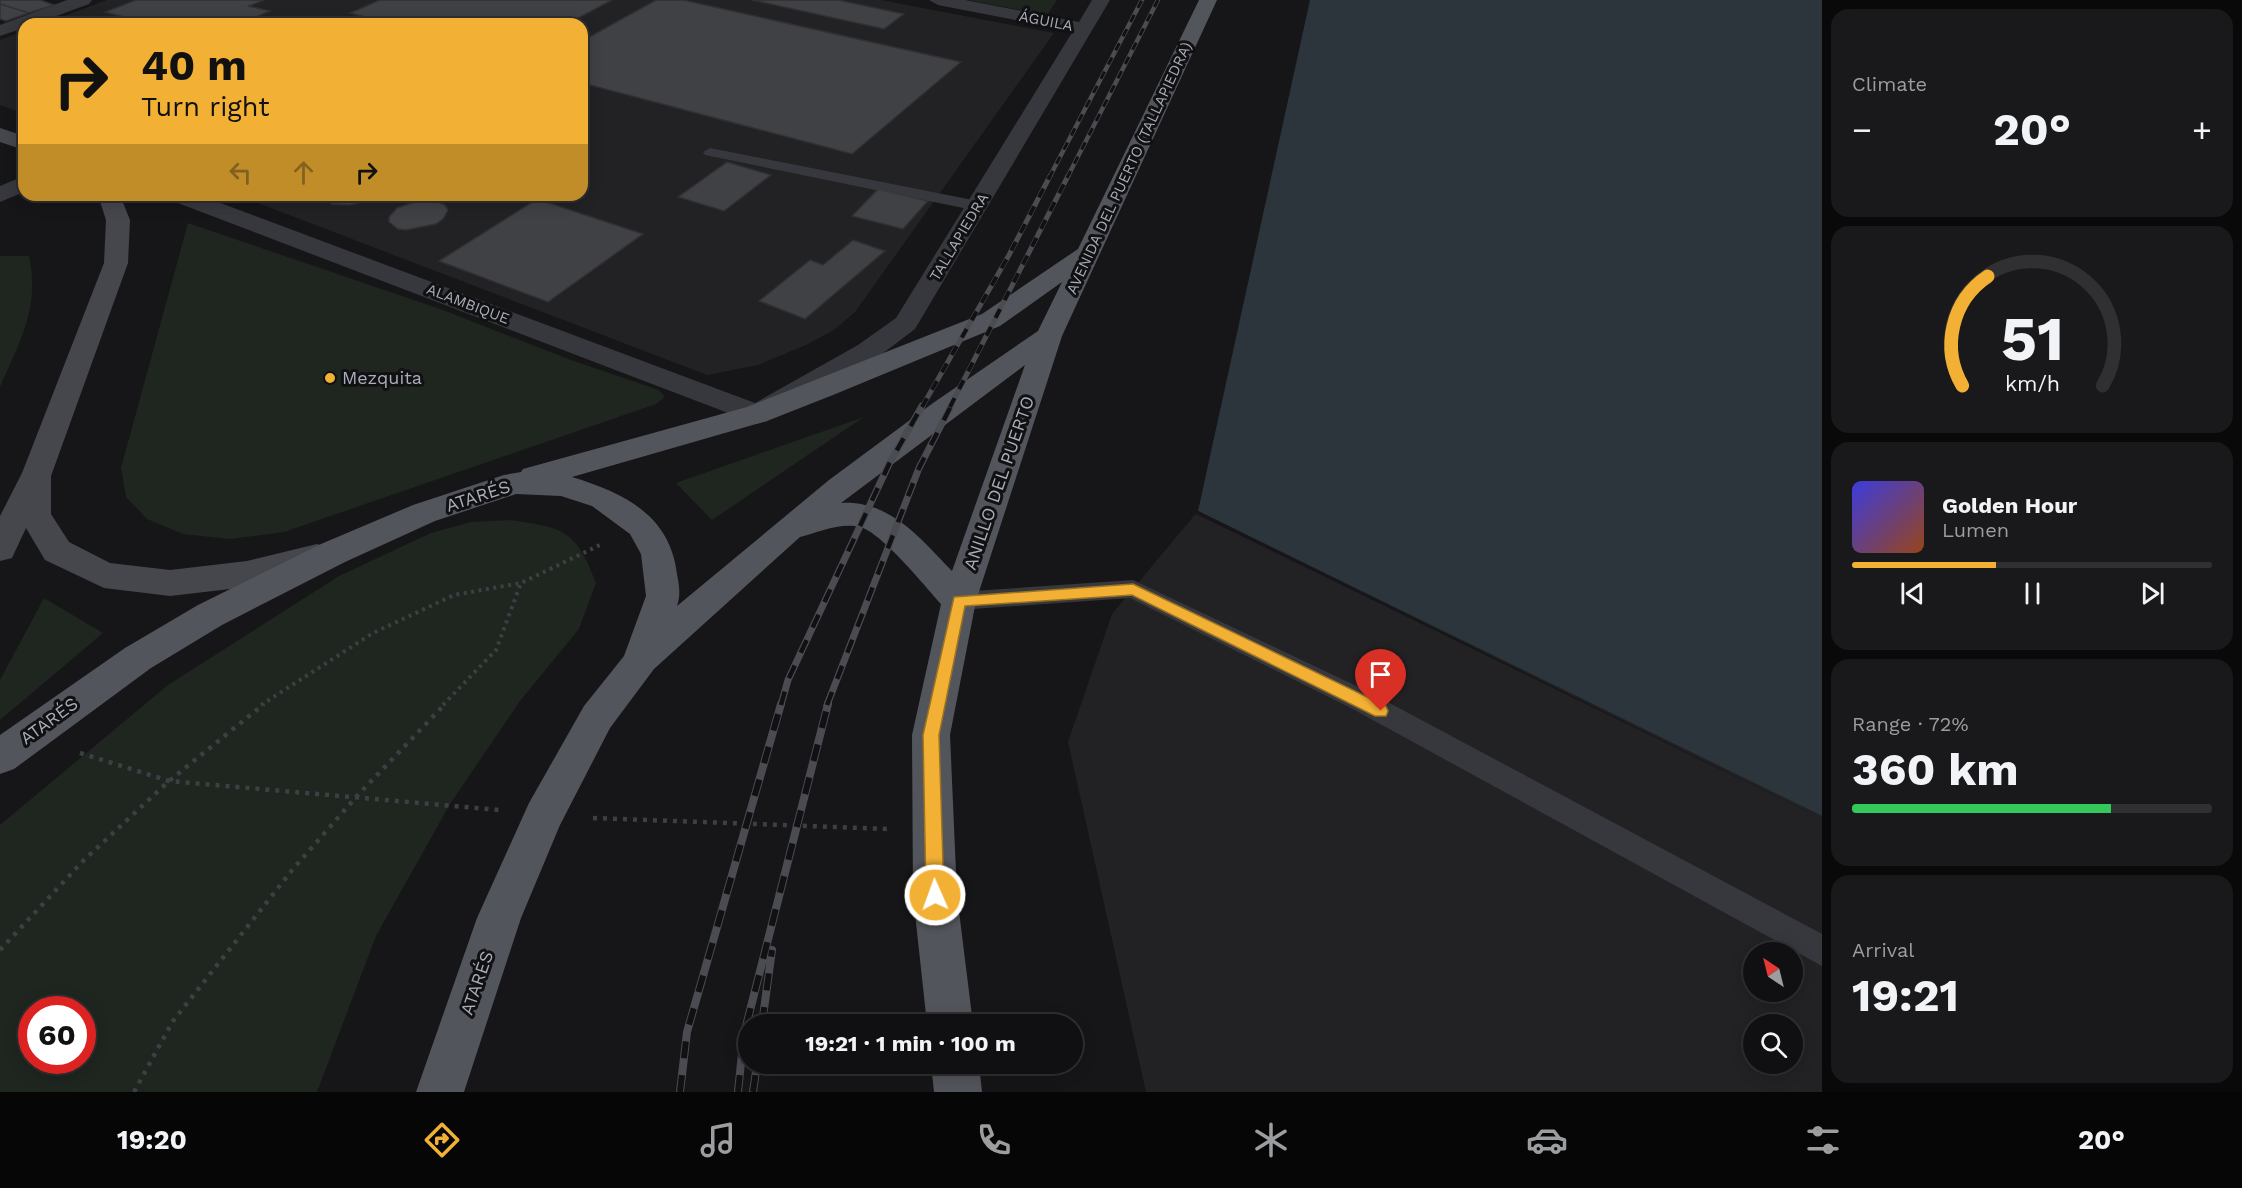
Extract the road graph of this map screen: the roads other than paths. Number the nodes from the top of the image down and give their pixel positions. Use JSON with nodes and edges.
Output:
{"nodes":[{"id":1,"x":83,"y":0,"type":"edge"},
{"id":2,"x":938,"y":0,"type":"edge"},
{"id":3,"x":1101,"y":0,"type":"edge"},
{"id":4,"x":1209,"y":0,"type":"edge"},
{"id":5,"x":36,"y":18,"type":"edge"},
{"id":6,"x":18,"y":25,"type":"edge"},
{"id":7,"x":1084,"y":28,"type":"junction"},
{"id":8,"x":0,"y":32,"type":"edge"},
{"id":9,"x":0,"y":134,"type":"edge"},
{"id":10,"x":18,"y":142,"type":"edge"},
{"id":11,"x":710,"y":152,"type":"dead end"},
{"id":12,"x":18,"y":186,"type":"edge"},
{"id":13,"x":0,"y":195,"type":"edge"},
{"id":14,"x":111,"y":201,"type":"edge"},
{"id":15,"x":194,"y":201,"type":"edge"},
{"id":16,"x":978,"y":206,"type":"junction"},
{"id":17,"x":1087,"y":253,"type":"junction"},
{"id":18,"x":1049,"y":336,"type":"junction"},
{"id":19,"x":757,"y":414,"type":"junction"},
{"id":20,"x":38,"y":473,"type":"junction"},
{"id":21,"x":515,"y":483,"type":"junction"},
{"id":22,"x":784,"y":531,"type":"junction"},
{"id":23,"x":0,"y":549,"type":"edge"},
{"id":24,"x":333,"y":553,"type":"junction"},
{"id":25,"x":959,"y":601,"type":"junction"},
{"id":26,"x":639,"y":663,"type":"junction"},
{"id":27,"x":0,"y":757,"type":"edge"},
{"id":28,"x":1822,"y":951,"type":"edge"},
{"id":29,"x":949,"y":1014,"type":"edge"},
{"id":30,"x":955,"y":1074,"type":"edge"},
{"id":31,"x":440,"y":1092,"type":"edge"},
{"id":32,"x":958,"y":1092,"type":"edge"}],
"edges":[{"from":1,"to":5,"type":"street"},
{"from":2,"to":7,"type":"street","name":"ÁGUILA"},
{"from":3,"to":7,"type":"street","name":"TALLAPIEDRA"},
{"from":4,"to":17,"type":"main road","name":"AVENIDA DEL PUERTO (TALLAPIEDRA)"},
{"from":6,"to":8,"type":"street"},
{"from":7,"to":16,"type":"street","name":"TALLAPIEDRA"},
{"from":9,"to":10,"type":"street"},
{"from":11,"to":16,"type":"lane"},
{"from":12,"to":13,"type":"street"},
{"from":14,"to":20,"type":"street"},
{"from":15,"to":19,"type":"street","name":"ALAMBIQUE"},
{"from":16,"to":19,"type":"street","name":"TALLAPIEDRA"},
{"from":17,"to":18,"type":"main road","name":"AVENIDA DEL PUERTO (TALLAPIEDRA)"},
{"from":17,"to":19,"type":"main road","name":"TALLAPIEDRA"},
{"from":18,"to":22,"type":"main road"},
{"from":18,"to":25,"type":"main road","name":"ANILLO DEL PUERTO"},
{"from":19,"to":21,"type":"main road","name":"TALLAPIEDRA"},
{"from":20,"to":23,"type":"street"},
{"from":20,"to":24,"type":"street"},
{"from":21,"to":24,"type":"main road","name":"ATARÉS"},
{"from":21,"to":26,"type":"main road","name":"ATARÉS"},
{"from":22,"to":25,"type":"main road"},
{"from":22,"to":26,"type":"main road"},
{"from":24,"to":27,"type":"main road","name":"ATARÉS"},
{"from":25,"to":28,"type":"lane"},
{"from":25,"to":29,"type":"main road","name":"ANILLO DEL PUERTO"},
{"from":26,"to":31,"type":"main road","name":"ATARÉS"},
{"from":30,"to":32,"type":"main road"}]}
